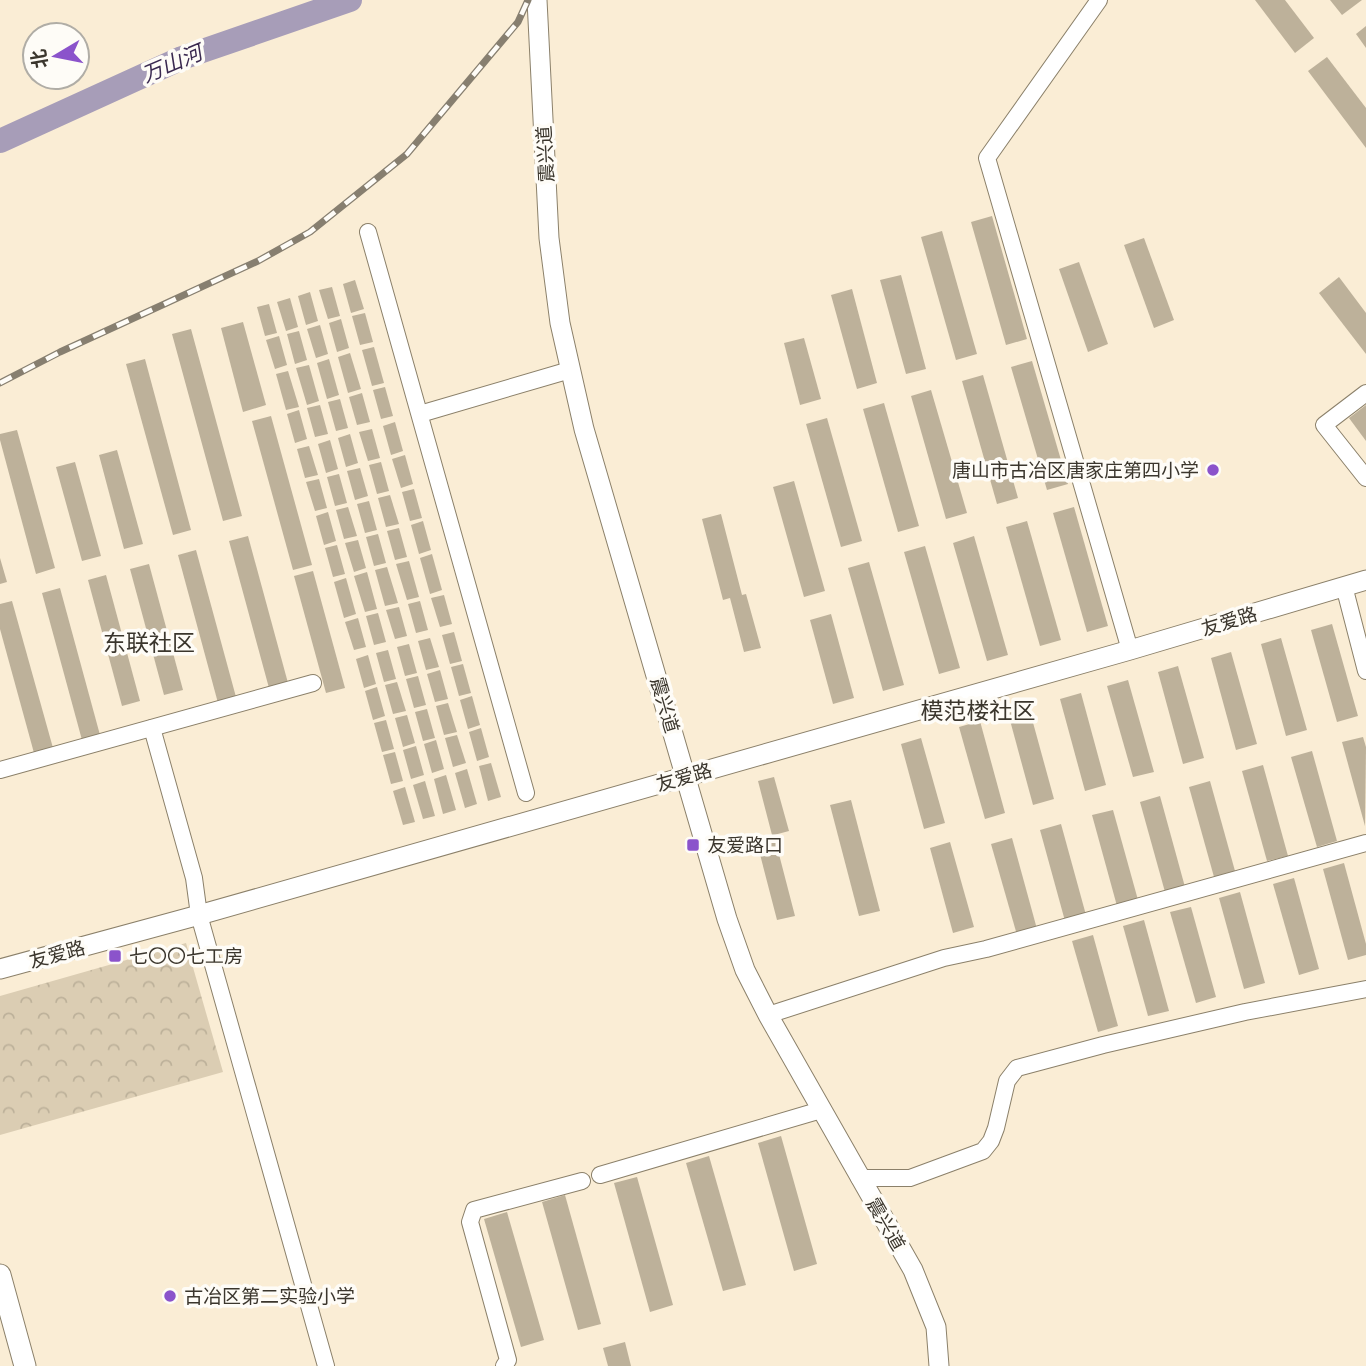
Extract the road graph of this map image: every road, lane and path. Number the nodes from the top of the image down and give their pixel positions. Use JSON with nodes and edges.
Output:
{"nodes":[{"id":1,"x":537,"y":0,"type":"edge"},
{"id":2,"x":1099,"y":0,"type":"edge"},
{"id":3,"x":369,"y":232,"type":"dead end"},
{"id":4,"x":570,"y":370,"type":"junction"},
{"id":5,"x":1366,"y":393,"type":"edge"},
{"id":6,"x":419,"y":414,"type":"junction"},
{"id":7,"x":1366,"y":478,"type":"edge"},
{"id":8,"x":1366,"y":580,"type":"edge"},
{"id":9,"x":1344,"y":586,"type":"junction"},
{"id":10,"x":1130,"y":650,"type":"junction"},
{"id":11,"x":1366,"y":671,"type":"edge"},
{"id":12,"x":313,"y":683,"type":"dead end"},
{"id":13,"x":152,"y":728,"type":"junction"},
{"id":14,"x":0,"y":770,"type":"edge"},
{"id":15,"x":686,"y":777,"type":"junction"},
{"id":16,"x":526,"y":793,"type":"dead end"},
{"id":17,"x":1366,"y":843,"type":"edge"},
{"id":18,"x":199,"y":915,"type":"junction"},
{"id":19,"x":0,"y":969,"type":"edge"},
{"id":20,"x":1366,"y":989,"type":"edge"},
{"id":21,"x":768,"y":1015,"type":"junction"},
{"id":22,"x":821,"y":1110,"type":"junction"},
{"id":23,"x":600,"y":1175,"type":"dead end"},
{"id":24,"x":859,"y":1178,"type":"junction"},
{"id":25,"x":582,"y":1181,"type":"dead end"},
{"id":26,"x":0,"y":1275,"type":"edge"},
{"id":27,"x":25,"y":1366,"type":"edge"},
{"id":28,"x":326,"y":1366,"type":"edge"},
{"id":29,"x":504,"y":1366,"type":"edge"},
{"id":30,"x":939,"y":1366,"type":"edge"}],
"edges":[{"from":1,"to":4,"type":"street","name":"震兴道"},
{"from":2,"to":10,"type":"street"},
{"from":3,"to":6,"type":"street"},
{"from":4,"to":6,"type":"street"},
{"from":4,"to":15,"type":"street","name":"震兴道"},
{"from":5,"to":7,"type":"street"},
{"from":6,"to":16,"type":"street"},
{"from":8,"to":9,"type":"street","name":"友爱路"},
{"from":9,"to":10,"type":"street","name":"友爱路"},
{"from":9,"to":11,"type":"street"},
{"from":10,"to":15,"type":"street","name":"友爱路"},
{"from":12,"to":13,"type":"street"},
{"from":13,"to":14,"type":"street"},
{"from":13,"to":18,"type":"street"},
{"from":15,"to":18,"type":"street","name":"友爱路"},
{"from":15,"to":21,"type":"street","name":"震兴道"},
{"from":17,"to":21,"type":"street"},
{"from":18,"to":19,"type":"street","name":"友爱路"},
{"from":18,"to":28,"type":"street"},
{"from":20,"to":24,"type":"street"},
{"from":21,"to":22,"type":"street","name":"震兴道"},
{"from":22,"to":23,"type":"street"},
{"from":22,"to":24,"type":"street","name":"震兴道"},
{"from":24,"to":30,"type":"street","name":"震兴道"},
{"from":25,"to":29,"type":"street"},
{"from":26,"to":27,"type":"main road"}]}
